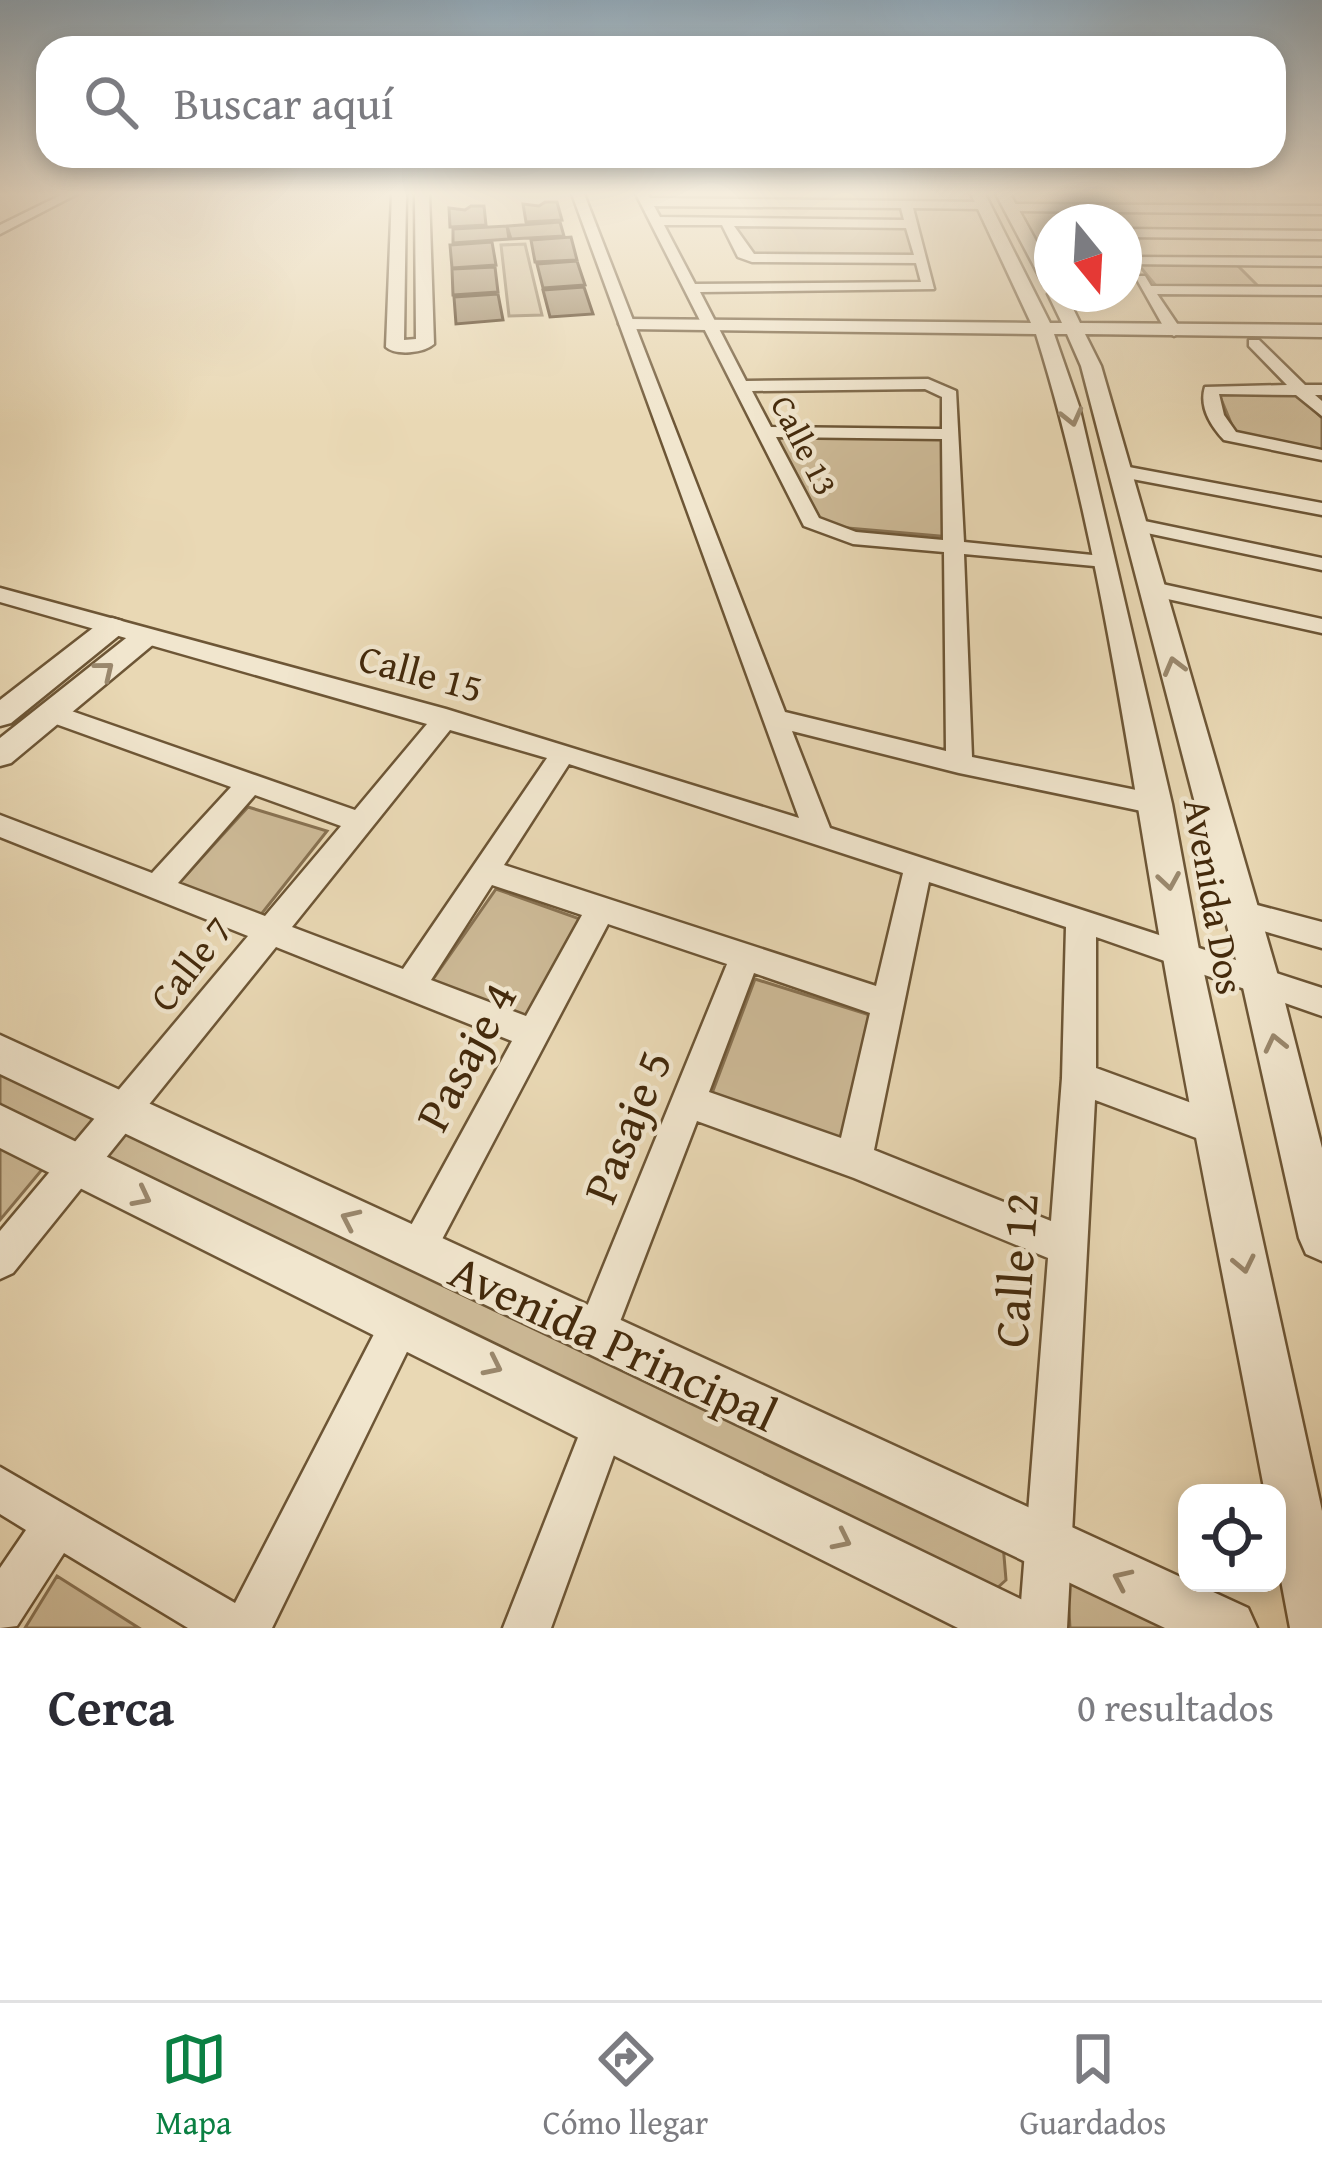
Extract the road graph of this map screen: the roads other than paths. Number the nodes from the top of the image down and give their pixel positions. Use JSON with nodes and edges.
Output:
{"nodes":[{"id":1,"x":395,"y":270,"type":"edge"},
{"id":2,"x":424,"y":270,"type":"edge"},
{"id":3,"x":607,"y":270,"type":"edge"},
{"id":4,"x":679,"y":270,"type":"edge"},
{"id":5,"x":924,"y":270,"type":"edge"},
{"id":6,"x":1030,"y":270,"type":"edge"},
{"id":7,"x":1142,"y":282,"type":"edge"},
{"id":8,"x":688,"y":288,"type":"junction"},
{"id":9,"x":1147,"y":290,"type":"junction"},
{"id":10,"x":1322,"y":291,"type":"edge"},
{"id":11,"x":1060,"y":312,"type":"edge"},
{"id":12,"x":631,"y":331,"type":"junction"},
{"id":13,"x":1174,"y":331,"type":"junction"},
{"id":14,"x":1322,"y":331,"type":"edge"},
{"id":15,"x":711,"y":332,"type":"junction"},
{"id":16,"x":1063,"y":336,"type":"junction"},
{"id":17,"x":1254,"y":343,"type":"junction"},
{"id":18,"x":1322,"y":344,"type":"edge"},
{"id":19,"x":740,"y":386,"type":"junction"},
{"id":20,"x":1312,"y":390,"type":"edge"},
{"id":21,"x":1322,"y":411,"type":"edge"},
{"id":22,"x":764,"y":433,"type":"junction"},
{"id":23,"x":951,"y":434,"type":"junction"},
{"id":24,"x":1322,"y":455,"type":"edge"},
{"id":25,"x":1118,"y":471,"type":"junction"},
{"id":26,"x":1322,"y":509,"type":"edge"},
{"id":27,"x":1135,"y":525,"type":"junction"},
{"id":28,"x":955,"y":547,"type":"junction"},
{"id":29,"x":1105,"y":561,"type":"junction"},
{"id":30,"x":1322,"y":564,"type":"edge"},
{"id":31,"x":1153,"y":589,"type":"junction"},
{"id":32,"x":0,"y":595,"type":"edge"},
{"id":33,"x":1322,"y":626,"type":"edge"},
{"id":34,"x":112,"y":627,"type":"junction"},
{"id":35,"x":145,"y":637,"type":"junction"},
{"id":36,"x":51,"y":713,"type":"junction"},
{"id":37,"x":0,"y":716,"type":"edge"},
{"id":38,"x":446,"y":718,"type":"junction"},
{"id":39,"x":778,"y":719,"type":"junction"},
{"id":40,"x":563,"y":753,"type":"junction"},
{"id":41,"x":0,"y":755,"type":"edge"},
{"id":42,"x":959,"y":764,"type":"junction"},
{"id":43,"x":250,"y":783,"type":"junction"},
{"id":44,"x":1156,"y":804,"type":"junction"},
{"id":45,"x":360,"y":822,"type":"junction"},
{"id":46,"x":0,"y":826,"type":"edge"},
{"id":47,"x":819,"y":835,"type":"junction"},
{"id":48,"x":918,"y":868,"type":"junction"},
{"id":49,"x":486,"y":871,"type":"junction"},
{"id":50,"x":156,"y":888,"type":"junction"},
{"id":51,"x":601,"y":909,"type":"junction"},
{"id":52,"x":1242,"y":913,"type":"junction"},
{"id":53,"x":1081,"y":919,"type":"junction"},
{"id":54,"x":267,"y":932,"type":"junction"},
{"id":55,"x":1322,"y":935,"type":"edge"},
{"id":56,"x":1181,"y":955,"type":"junction"},
{"id":57,"x":745,"y":957,"type":"junction"},
{"id":58,"x":1261,"y":983,"type":"junction"},
{"id":59,"x":410,"y":987,"type":"junction"},
{"id":60,"x":1322,"y":1002,"type":"edge"},
{"id":61,"x":890,"y":1005,"type":"junction"},
{"id":62,"x":530,"y":1033,"type":"junction"},
{"id":63,"x":0,"y":1054,"type":"edge"},
{"id":64,"x":1079,"y":1078,"type":"junction"},
{"id":65,"x":688,"y":1101,"type":"junction"},
{"id":66,"x":125,"y":1112,"type":"junction"},
{"id":67,"x":0,"y":1126,"type":"edge"},
{"id":68,"x":1215,"y":1127,"type":"junction"},
{"id":69,"x":1310,"y":1147,"type":"edge"},
{"id":70,"x":854,"y":1160,"type":"junction"},
{"id":71,"x":81,"y":1165,"type":"junction"},
{"id":72,"x":1322,"y":1238,"type":"edge"},
{"id":73,"x":1068,"y":1247,"type":"junction"},
{"id":74,"x":416,"y":1250,"type":"junction"},
{"id":75,"x":0,"y":1260,"type":"edge"},
{"id":76,"x":402,"y":1321,"type":"junction"},
{"id":77,"x":597,"y":1331,"type":"junction"},
{"id":78,"x":605,"y":1422,"type":"junction"},
{"id":79,"x":0,"y":1489,"type":"edge"},
{"id":80,"x":56,"y":1524,"type":"junction"},
{"id":81,"x":1046,"y":1545,"type":"junction"},
{"id":82,"x":0,"y":1610,"type":"edge"},
{"id":83,"x":232,"y":1628,"type":"edge"},
{"id":84,"x":247,"y":1628,"type":"edge"},
{"id":85,"x":527,"y":1628,"type":"edge"},
{"id":86,"x":1019,"y":1628,"type":"edge"},
{"id":87,"x":1043,"y":1628,"type":"edge"},
{"id":88,"x":1228,"y":1628,"type":"edge"},
{"id":89,"x":1319,"y":1628,"type":"edge"}],
"edges":[{"from":1,"to":2,"type":"street"},
{"from":3,"to":12,"type":"street"},
{"from":4,"to":8,"type":"street","name":"Calle 13"},
{"from":5,"to":8,"type":"street"},
{"from":6,"to":16,"type":"street","name":"Avenida Dos"},
{"from":7,"to":9,"type":"street"},
{"from":8,"to":15,"type":"street","name":"Calle 13"},
{"from":9,"to":10,"type":"street"},
{"from":9,"to":13,"type":"street"},
{"from":11,"to":16,"type":"street","name":"Avenida Dos"},
{"from":12,"to":15,"type":"street"},
{"from":12,"to":39,"type":"street"},
{"from":13,"to":14,"type":"street"},
{"from":13,"to":16,"type":"street"},
{"from":15,"to":16,"type":"street"},
{"from":15,"to":19,"type":"street","name":"Calle 13"},
{"from":16,"to":17,"type":"street"},
{"from":16,"to":25,"type":"street","name":"Avenida Dos"},
{"from":16,"to":29,"type":"street","name":"Avenida Dos","one_way":true},
{"from":17,"to":18,"type":"street"},
{"from":17,"to":20,"type":"street"},
{"from":19,"to":22,"type":"street","name":"Calle 13"},
{"from":19,"to":23,"type":"street"},
{"from":20,"to":21,"type":"street"},
{"from":20,"to":24,"type":"street"},
{"from":22,"to":23,"type":"street"},
{"from":22,"to":28,"type":"street","name":"Calle 13"},
{"from":23,"to":28,"type":"street"},
{"from":25,"to":26,"type":"street"},
{"from":25,"to":27,"type":"street","name":"Avenida Dos"},
{"from":27,"to":30,"type":"street"},
{"from":27,"to":31,"type":"street","name":"Avenida Dos"},
{"from":28,"to":29,"type":"street","name":"Calle 13"},
{"from":28,"to":42,"type":"street"},
{"from":29,"to":44,"type":"street","name":"Avenida Dos"},
{"from":31,"to":33,"type":"street"},
{"from":52,"to":31,"type":"street","name":"Avenida Dos","one_way":true},
{"from":32,"to":34,"type":"street","name":"Calle 15"},
{"from":34,"to":35,"type":"street","name":"Calle 15"},
{"from":34,"to":37,"type":"street"},
{"from":36,"to":35,"type":"street","one_way":true},
{"from":35,"to":38,"type":"street","name":"Calle 15"},
{"from":36,"to":41,"type":"street"},
{"from":36,"to":43,"type":"street"},
{"from":38,"to":40,"type":"street","name":"Calle 15"},
{"from":38,"to":45,"type":"street","name":"Calle 7"},
{"from":39,"to":42,"type":"street"},
{"from":39,"to":47,"type":"street"},
{"from":40,"to":47,"type":"street","name":"Calle 15"},
{"from":40,"to":49,"type":"street"},
{"from":42,"to":44,"type":"street"},
{"from":43,"to":45,"type":"street"},
{"from":43,"to":50,"type":"street"},
{"from":44,"to":56,"type":"street","name":"Avenida Dos","one_way":true},
{"from":45,"to":54,"type":"street","name":"Calle 7"},
{"from":46,"to":50,"type":"street"},
{"from":47,"to":48,"type":"street","name":"Calle 15"},
{"from":48,"to":53,"type":"street","name":"Calle 15"},
{"from":48,"to":61,"type":"street"},
{"from":49,"to":51,"type":"street"},
{"from":49,"to":59,"type":"street"},
{"from":50,"to":54,"type":"street"},
{"from":51,"to":57,"type":"street"},
{"from":51,"to":62,"type":"street","name":"Pasaje 4"},
{"from":52,"to":55,"type":"street"},
{"from":52,"to":58,"type":"street","name":"Avenida Dos"},
{"from":53,"to":56,"type":"street","name":"Calle 15"},
{"from":53,"to":64,"type":"street","name":"Calle 12"},
{"from":54,"to":59,"type":"street"},
{"from":54,"to":66,"type":"street","name":"Calle 7"},
{"from":56,"to":58,"type":"street","name":"Calle 15"},
{"from":56,"to":68,"type":"street","name":"Avenida Dos"},
{"from":57,"to":61,"type":"street"},
{"from":57,"to":65,"type":"street","name":"Pasaje 5"},
{"from":58,"to":60,"type":"street","name":"Calle 15"},
{"from":69,"to":58,"type":"street","name":"Avenida Dos","one_way":true},
{"from":59,"to":62,"type":"street"},
{"from":61,"to":70,"type":"street"},
{"from":62,"to":74,"type":"street","name":"Pasaje 4"},
{"from":63,"to":66,"type":"street","name":"Avenida Principal"},
{"from":64,"to":68,"type":"street"},
{"from":64,"to":73,"type":"street","name":"Calle 12"},
{"from":65,"to":70,"type":"street"},
{"from":65,"to":77,"type":"street","name":"Pasaje 5"},
{"from":66,"to":71,"type":"street","name":"Calle 7"},
{"from":74,"to":66,"type":"street","name":"Avenida Principal","one_way":true},
{"from":67,"to":71,"type":"street","name":"Avenida Principal"},
{"from":68,"to":89,"type":"street","name":"Avenida Dos","one_way":true},
{"from":69,"to":72,"type":"street","name":"Avenida Dos"},
{"from":70,"to":73,"type":"street"},
{"from":71,"to":75,"type":"street","name":"Calle 7"},
{"from":71,"to":76,"type":"street","name":"Avenida Principal","one_way":true},
{"from":73,"to":81,"type":"street","name":"Calle 12"},
{"from":74,"to":77,"type":"street","name":"Avenida Principal"},
{"from":76,"to":78,"type":"street","name":"Avenida Principal","one_way":true},
{"from":76,"to":84,"type":"street"},
{"from":77,"to":81,"type":"street","name":"Avenida Principal"},
{"from":78,"to":85,"type":"street"},
{"from":78,"to":86,"type":"street","name":"Avenida Principal","one_way":true},
{"from":79,"to":80,"type":"street"},
{"from":80,"to":82,"type":"street"},
{"from":80,"to":83,"type":"street"},
{"from":81,"to":87,"type":"street","name":"Calle 12"},
{"from":88,"to":81,"type":"street","name":"Avenida Principal","one_way":true}]}
